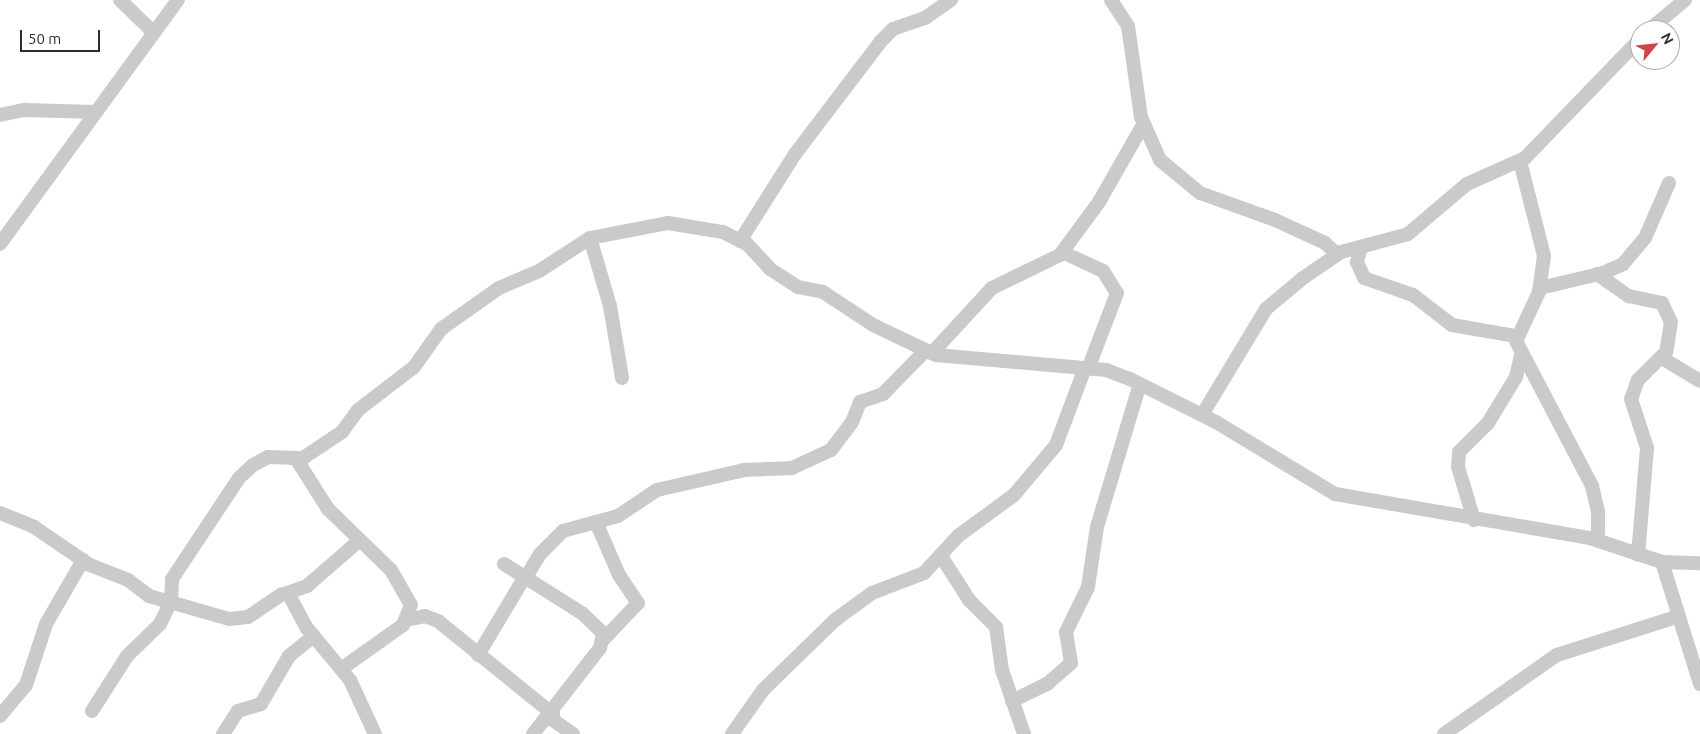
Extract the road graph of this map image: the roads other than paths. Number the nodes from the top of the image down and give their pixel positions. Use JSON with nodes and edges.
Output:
{"nodes":[{"id":1,"x":120,"y":0,"type":"edge"},
{"id":2,"x":178,"y":0,"type":"edge"},
{"id":3,"x":950,"y":0,"type":"edge"},
{"id":4,"x":1112,"y":0,"type":"edge"},
{"id":5,"x":1685,"y":0,"type":"edge"},
{"id":6,"x":1661,"y":20,"type":"edge"},
{"id":7,"x":153,"y":32,"type":"junction"},
{"id":8,"x":1630,"y":49,"type":"edge"},
{"id":9,"x":96,"y":112,"type":"junction"},
{"id":10,"x":0,"y":115,"type":"edge"},
{"id":11,"x":1143,"y":125,"type":"junction"},
{"id":12,"x":1520,"y":161,"type":"junction"},
{"id":13,"x":1669,"y":183,"type":"dead end"},
{"id":14,"x":590,"y":238,"type":"junction"},
{"id":15,"x":740,"y":241,"type":"junction"},
{"id":16,"x":0,"y":244,"type":"edge"},
{"id":17,"x":1361,"y":246,"type":"junction"},
{"id":18,"x":1062,"y":252,"type":"junction"},
{"id":19,"x":1337,"y":254,"type":"junction"},
{"id":20,"x":1597,"y":274,"type":"junction"},
{"id":21,"x":1540,"y":288,"type":"junction"},
{"id":22,"x":1516,"y":336,"type":"junction"},
{"id":23,"x":929,"y":352,"type":"junction"},
{"id":24,"x":1521,"y":356,"type":"junction"},
{"id":25,"x":1662,"y":358,"type":"junction"},
{"id":26,"x":1086,"y":368,"type":"junction"},
{"id":27,"x":622,"y":378,"type":"dead end"},
{"id":28,"x":1700,"y":381,"type":"edge"},
{"id":29,"x":1140,"y":384,"type":"junction"},
{"id":30,"x":1202,"y":415,"type":"junction"},
{"id":31,"x":297,"y":460,"type":"junction"},
{"id":32,"x":0,"y":513,"type":"edge"},
{"id":33,"x":1474,"y":520,"type":"junction"},
{"id":34,"x":596,"y":522,"type":"junction"},
{"id":35,"x":360,"y":540,"type":"junction"},
{"id":36,"x":1598,"y":541,"type":"junction"},
{"id":37,"x":1638,"y":555,"type":"junction"},
{"id":38,"x":942,"y":556,"type":"junction"},
{"id":39,"x":83,"y":560,"type":"junction"},
{"id":40,"x":1662,"y":562,"type":"junction"},
{"id":41,"x":1700,"y":563,"type":"edge"},
{"id":42,"x":504,"y":564,"type":"dead end"},
{"id":43,"x":524,"y":578,"type":"junction"},
{"id":44,"x":288,"y":593,"type":"junction"},
{"id":45,"x":170,"y":602,"type":"junction"},
{"id":46,"x":1676,"y":618,"type":"junction"},
{"id":47,"x":406,"y":620,"type":"junction"},
{"id":48,"x":314,"y":636,"type":"junction"},
{"id":49,"x":602,"y":641,"type":"junction"},
{"id":50,"x":478,"y":655,"type":"junction"},
{"id":51,"x":341,"y":669,"type":"junction"},
{"id":52,"x":1700,"y":684,"type":"edge"},
{"id":53,"x":1012,"y":701,"type":"junction"},
{"id":54,"x":92,"y":711,"type":"dead end"},
{"id":55,"x":0,"y":716,"type":"edge"},
{"id":56,"x":551,"y":716,"type":"junction"},
{"id":57,"x":223,"y":734,"type":"edge"},
{"id":58,"x":375,"y":734,"type":"edge"},
{"id":59,"x":533,"y":734,"type":"edge"},
{"id":60,"x":573,"y":734,"type":"edge"},
{"id":61,"x":732,"y":734,"type":"edge"},
{"id":62,"x":1024,"y":734,"type":"edge"},
{"id":63,"x":1444,"y":734,"type":"edge"}],
"edges":[{"from":1,"to":7,"type":"street"},
{"from":2,"to":7,"type":"street"},
{"from":3,"to":15,"type":"street"},
{"from":4,"to":11,"type":"street"},
{"from":5,"to":6,"type":"street"},
{"from":7,"to":9,"type":"street"},
{"from":8,"to":12,"type":"street"},
{"from":9,"to":10,"type":"street"},
{"from":9,"to":16,"type":"street"},
{"from":11,"to":18,"type":"street"},
{"from":11,"to":19,"type":"street"},
{"from":12,"to":17,"type":"street"},
{"from":12,"to":21,"type":"street"},
{"from":13,"to":20,"type":"street"},
{"from":14,"to":15,"type":"street"},
{"from":14,"to":27,"type":"street"},
{"from":14,"to":31,"type":"street"},
{"from":15,"to":23,"type":"street"},
{"from":17,"to":19,"type":"street"},
{"from":17,"to":22,"type":"street"},
{"from":18,"to":23,"type":"street"},
{"from":18,"to":26,"type":"street"},
{"from":19,"to":30,"type":"street"},
{"from":20,"to":21,"type":"street"},
{"from":20,"to":25,"type":"street"},
{"from":21,"to":22,"type":"street"},
{"from":22,"to":24,"type":"street"},
{"from":23,"to":26,"type":"street"},
{"from":23,"to":34,"type":"street"},
{"from":24,"to":33,"type":"street"},
{"from":24,"to":36,"type":"street"},
{"from":25,"to":28,"type":"street"},
{"from":25,"to":37,"type":"street"},
{"from":26,"to":29,"type":"street"},
{"from":26,"to":38,"type":"street"},
{"from":29,"to":30,"type":"street"},
{"from":29,"to":53,"type":"street"},
{"from":30,"to":33,"type":"street"},
{"from":31,"to":35,"type":"street"},
{"from":31,"to":45,"type":"street"},
{"from":32,"to":39,"type":"street"},
{"from":33,"to":36,"type":"street"},
{"from":34,"to":43,"type":"street"},
{"from":34,"to":49,"type":"street"},
{"from":35,"to":44,"type":"street"},
{"from":35,"to":47,"type":"street"},
{"from":36,"to":37,"type":"street"},
{"from":37,"to":40,"type":"street"},
{"from":38,"to":53,"type":"street"},
{"from":38,"to":61,"type":"street"},
{"from":39,"to":45,"type":"street"},
{"from":39,"to":55,"type":"street"},
{"from":40,"to":41,"type":"street"},
{"from":40,"to":46,"type":"street"},
{"from":42,"to":43,"type":"street"},
{"from":43,"to":49,"type":"street"},
{"from":43,"to":50,"type":"street"},
{"from":44,"to":45,"type":"street"},
{"from":44,"to":48,"type":"street"},
{"from":45,"to":54,"type":"street"},
{"from":46,"to":52,"type":"street"},
{"from":46,"to":63,"type":"street"},
{"from":47,"to":50,"type":"street"},
{"from":47,"to":51,"type":"street"},
{"from":48,"to":51,"type":"street"},
{"from":48,"to":57,"type":"street"},
{"from":49,"to":56,"type":"street"},
{"from":50,"to":56,"type":"street"},
{"from":51,"to":58,"type":"street"},
{"from":53,"to":62,"type":"street"},
{"from":56,"to":59,"type":"street"},
{"from":56,"to":60,"type":"street"}]}
